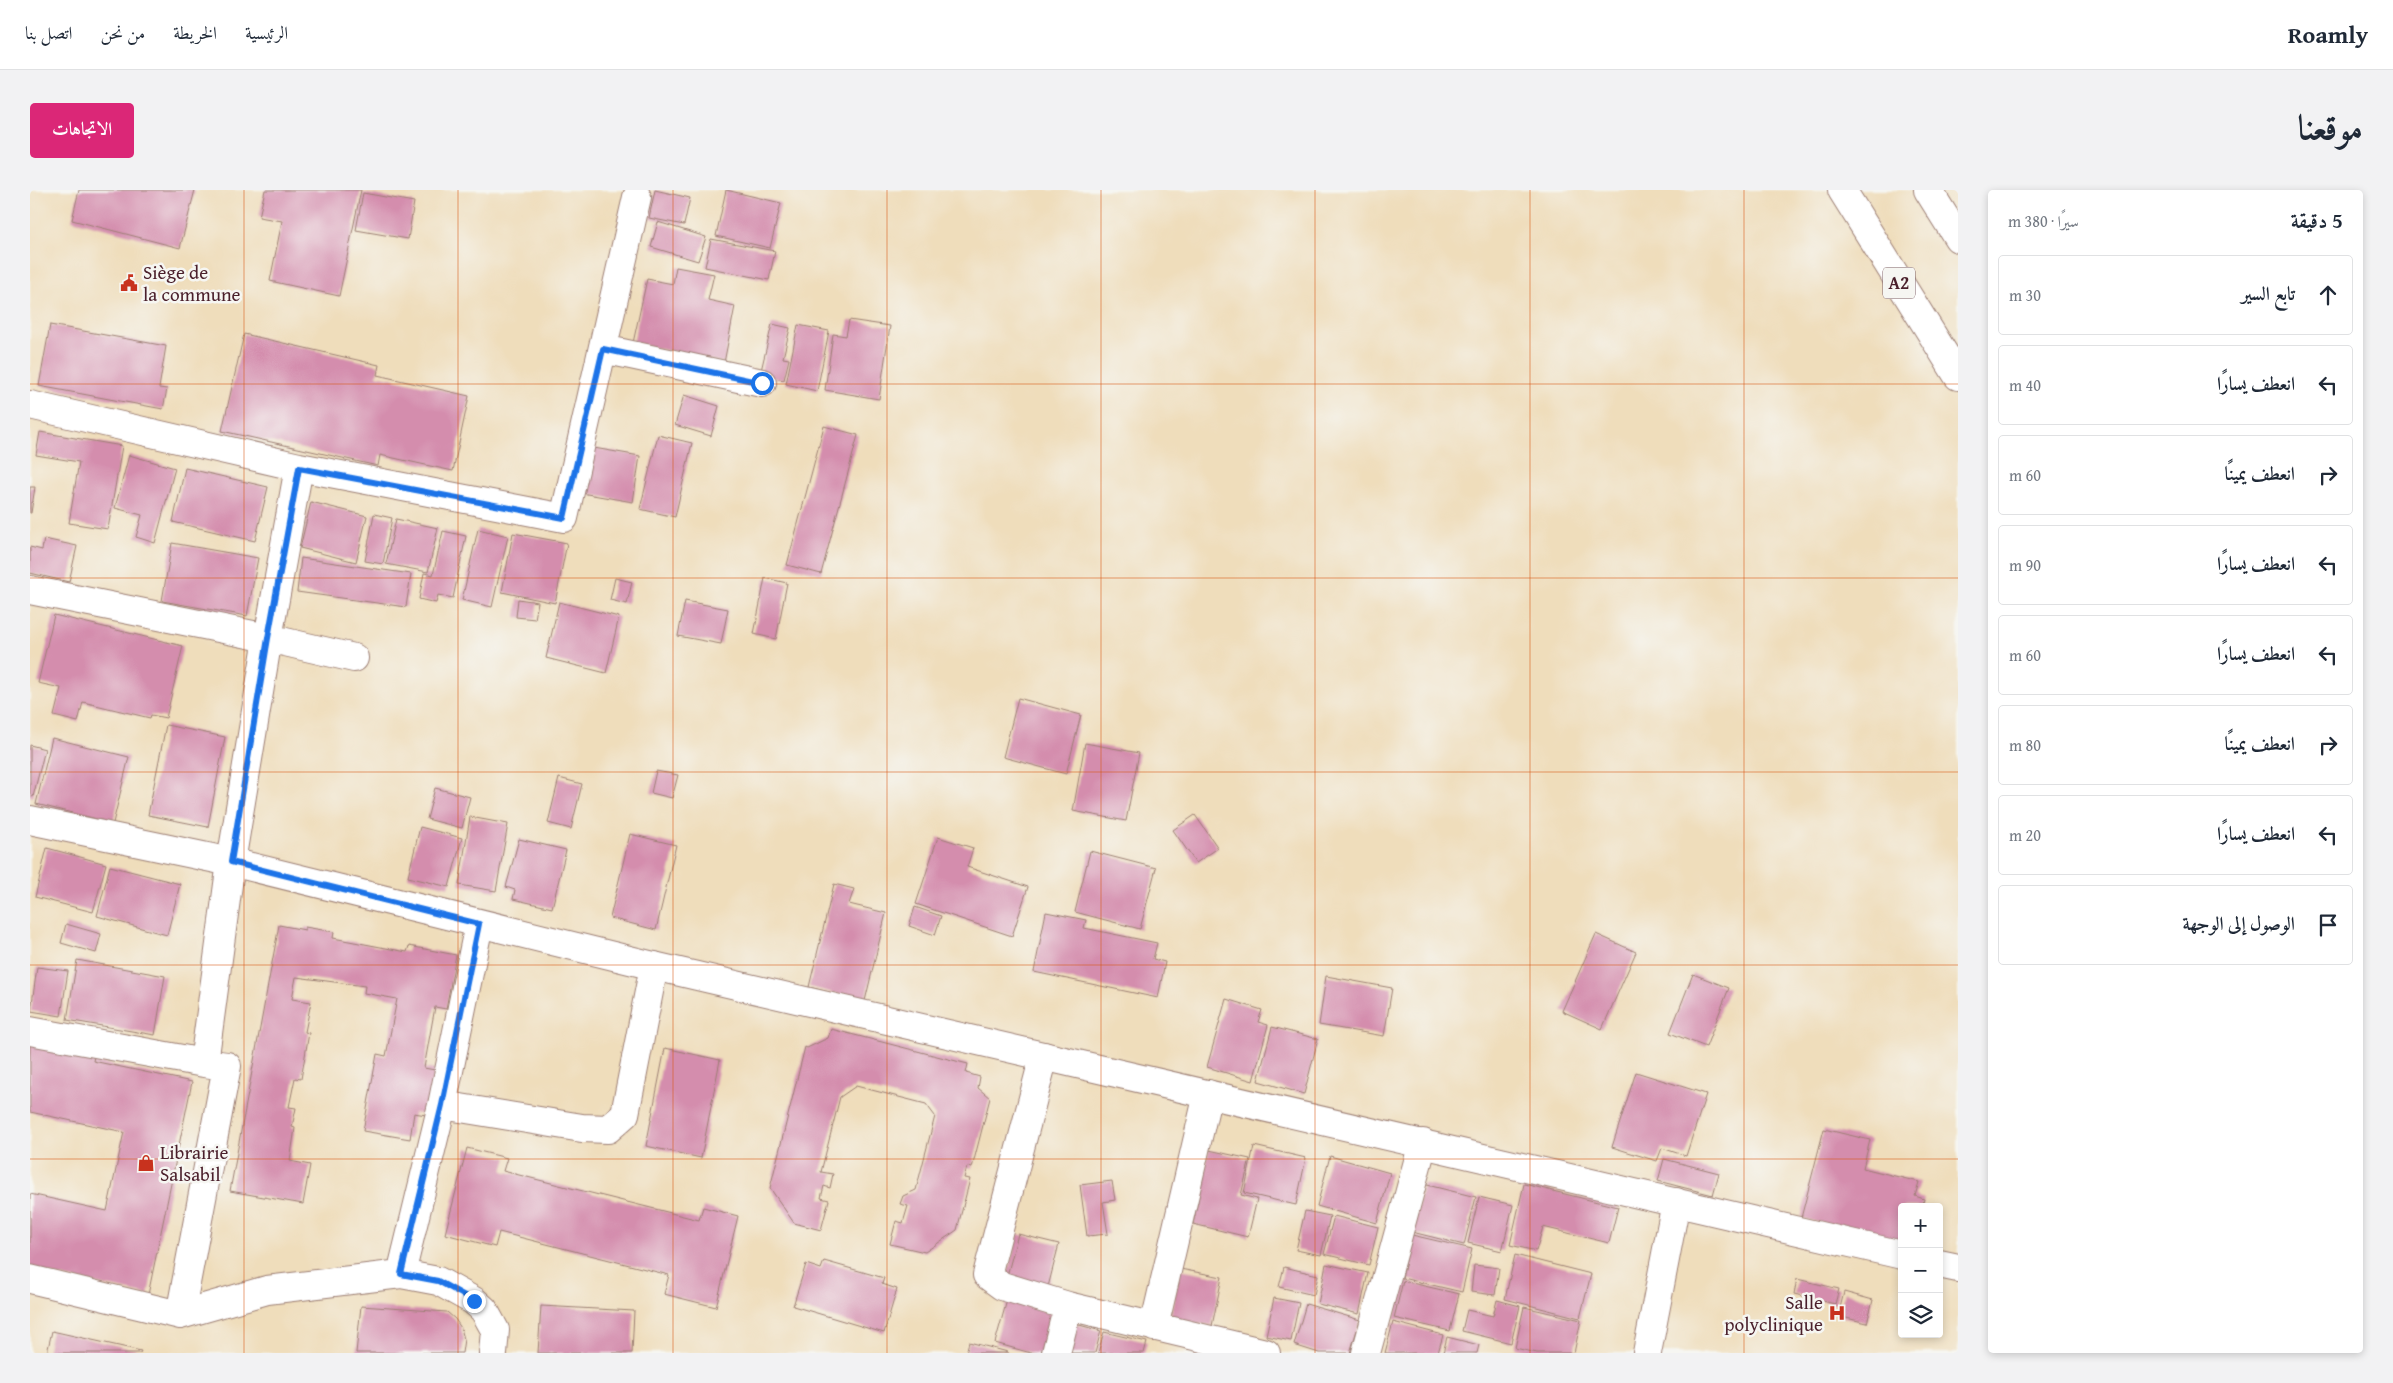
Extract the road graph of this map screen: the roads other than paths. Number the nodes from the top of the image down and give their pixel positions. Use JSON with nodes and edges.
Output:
{"nodes":[{"id":1,"x":1842,"y":190,"type":"edge"},
{"id":2,"x":1928,"y":190,"type":"edge"},
{"id":3,"x":637,"y":197,"type":"dead end"},
{"id":4,"x":1958,"y":238,"type":"edge"},
{"id":5,"x":603,"y":349,"type":"junction"},
{"id":6,"x":1958,"y":376,"type":"edge"},
{"id":7,"x":762,"y":383,"type":"dead end"},
{"id":8,"x":30,"y":405,"type":"edge"},
{"id":9,"x":299,"y":468,"type":"junction"},
{"id":10,"x":30,"y":590,"type":"edge"},
{"id":11,"x":268,"y":638,"type":"junction"},
{"id":12,"x":354,"y":658,"type":"dead end"},
{"id":13,"x":30,"y":820,"type":"edge"},
{"id":14,"x":231,"y":862,"type":"junction"},
{"id":15,"x":479,"y":924,"type":"junction"},
{"id":16,"x":654,"y":966,"type":"junction"},
{"id":17,"x":30,"y":1031,"type":"edge"},
{"id":18,"x":1044,"y":1056,"type":"junction"},
{"id":19,"x":204,"y":1063,"type":"junction"},
{"id":20,"x":1208,"y":1094,"type":"junction"},
{"id":21,"x":442,"y":1105,"type":"junction"},
{"id":22,"x":1423,"y":1143,"type":"junction"},
{"id":23,"x":1676,"y":1202,"type":"junction"},
{"id":24,"x":1898,"y":1254,"type":"edge"},
{"id":25,"x":1943,"y":1265,"type":"edge"},
{"id":26,"x":1958,"y":1268,"type":"edge"},
{"id":27,"x":401,"y":1274,"type":"junction"},
{"id":28,"x":30,"y":1279,"type":"edge"},
{"id":29,"x":1068,"y":1306,"type":"junction"},
{"id":30,"x":180,"y":1315,"type":"junction"},
{"id":31,"x":1154,"y":1327,"type":"junction"},
{"id":32,"x":493,"y":1353,"type":"edge"},
{"id":33,"x":1056,"y":1353,"type":"edge"},
{"id":34,"x":1266,"y":1353,"type":"edge"},
{"id":35,"x":1366,"y":1353,"type":"edge"},
{"id":36,"x":1646,"y":1353,"type":"edge"}],
"edges":[{"from":1,"to":6,"type":"main road","number":"A2"},
{"from":2,"to":4,"type":"main road"},
{"from":3,"to":5,"type":"main road"},
{"from":5,"to":7,"type":"main road"},
{"from":5,"to":9,"type":"main road"},
{"from":8,"to":9,"type":"main road"},
{"from":9,"to":11,"type":"main road"},
{"from":10,"to":11,"type":"main road"},
{"from":11,"to":12,"type":"main road"},
{"from":11,"to":14,"type":"main road"},
{"from":13,"to":14,"type":"main road"},
{"from":14,"to":15,"type":"main road"},
{"from":14,"to":19,"type":"main road"},
{"from":15,"to":16,"type":"main road"},
{"from":15,"to":21,"type":"main road"},
{"from":16,"to":18,"type":"main road"},
{"from":16,"to":21,"type":"main road"},
{"from":17,"to":19,"type":"main road"},
{"from":18,"to":20,"type":"main road"},
{"from":18,"to":29,"type":"main road"},
{"from":19,"to":30,"type":"main road"},
{"from":20,"to":22,"type":"main road"},
{"from":20,"to":31,"type":"main road"},
{"from":21,"to":27,"type":"main road"},
{"from":22,"to":23,"type":"main road"},
{"from":22,"to":35,"type":"main road"},
{"from":23,"to":24,"type":"main road"},
{"from":23,"to":36,"type":"main road"},
{"from":25,"to":26,"type":"main road"},
{"from":27,"to":30,"type":"main road"},
{"from":27,"to":32,"type":"main road"},
{"from":28,"to":30,"type":"main road"},
{"from":29,"to":31,"type":"main road"},
{"from":29,"to":33,"type":"main road"},
{"from":31,"to":34,"type":"main road"}]}
